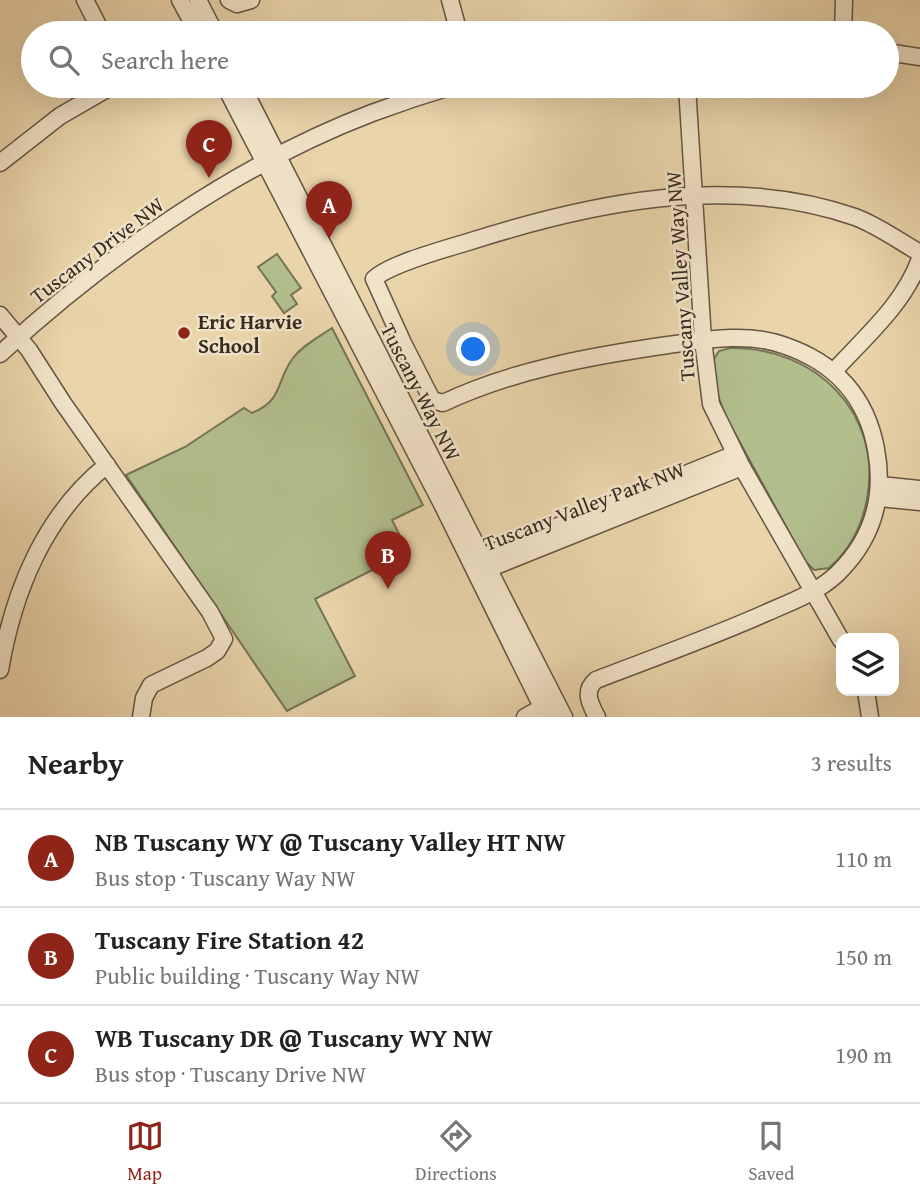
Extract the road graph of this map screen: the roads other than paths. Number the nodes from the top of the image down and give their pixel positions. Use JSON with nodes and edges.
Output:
{"nodes":[{"id":1,"x":85,"y":0,"type":"edge"},
{"id":2,"x":180,"y":0,"type":"edge"},
{"id":3,"x":198,"y":0,"type":"edge"},
{"id":4,"x":229,"y":0,"type":"edge"},
{"id":5,"x":251,"y":0,"type":"edge"},
{"id":6,"x":450,"y":0,"type":"edge"},
{"id":7,"x":844,"y":0,"type":"edge"},
{"id":8,"x":96,"y":21,"type":"edge"},
{"id":9,"x":191,"y":21,"type":"edge"},
{"id":10,"x":209,"y":21,"type":"edge"},
{"id":11,"x":456,"y":21,"type":"edge"},
{"id":12,"x":844,"y":21,"type":"edge"},
{"id":13,"x":899,"y":54,"type":"edge"},
{"id":14,"x":920,"y":57,"type":"edge"},
{"id":15,"x":91,"y":98,"type":"edge"},
{"id":16,"x":233,"y":98,"type":"edge"},
{"id":17,"x":247,"y":98,"type":"edge"},
{"id":18,"x":417,"y":98,"type":"edge"},
{"id":19,"x":688,"y":98,"type":"edge"},
{"id":20,"x":272,"y":160,"type":"junction"},
{"id":21,"x":0,"y":163,"type":"edge"},
{"id":22,"x":695,"y":196,"type":"junction"},
{"id":23,"x":920,"y":253,"type":"edge"},
{"id":24,"x":920,"y":259,"type":"edge"},
{"id":25,"x":0,"y":315,"type":"edge"},
{"id":26,"x":18,"y":337,"type":"junction"},
{"id":27,"x":703,"y":340,"type":"junction"},
{"id":28,"x":0,"y":354,"type":"edge"},
{"id":29,"x":834,"y":371,"type":"junction"},
{"id":30,"x":739,"y":460,"type":"junction"},
{"id":31,"x":107,"y":465,"type":"junction"},
{"id":32,"x":920,"y":489,"type":"edge"},
{"id":33,"x":879,"y":491,"type":"junction"},
{"id":34,"x":920,"y":502,"type":"edge"},
{"id":35,"x":481,"y":564,"type":"junction"},
{"id":36,"x":813,"y":590,"type":"junction"},
{"id":37,"x":837,"y":633,"type":"edge"},
{"id":38,"x":0,"y":670,"type":"edge"},
{"id":39,"x":867,"y":696,"type":"edge"},
{"id":40,"x":548,"y":709,"type":"edge"},
{"id":41,"x":141,"y":717,"type":"edge"},
{"id":42,"x":525,"y":717,"type":"edge"},
{"id":43,"x":564,"y":717,"type":"edge"},
{"id":44,"x":597,"y":717,"type":"edge"},
{"id":45,"x":870,"y":717,"type":"edge"}],
"edges":[{"from":1,"to":8,"type":"street"},
{"from":2,"to":9,"type":"street"},
{"from":3,"to":10,"type":"street"},
{"from":4,"to":5,"type":"street"},
{"from":6,"to":11,"type":"street"},
{"from":7,"to":12,"type":"street"},
{"from":13,"to":14,"type":"street"},
{"from":15,"to":21,"type":"street"},
{"from":16,"to":20,"type":"street","name":"Tuscany Way NW"},
{"from":17,"to":20,"type":"street","name":"Tuscany Way NW"},
{"from":18,"to":20,"type":"street","name":"Tuscany Drive NW"},
{"from":19,"to":22,"type":"street","name":"Tuscany Valley Way NW"},
{"from":20,"to":26,"type":"street","name":"Tuscany Drive NW"},
{"from":20,"to":35,"type":"street","name":"Tuscany Way NW"},
{"from":22,"to":23,"type":"street"},
{"from":22,"to":27,"type":"street","name":"Tuscany Valley Way NW"},
{"from":22,"to":27,"type":"street"},
{"from":24,"to":29,"type":"street"},
{"from":25,"to":26,"type":"street"},
{"from":26,"to":28,"type":"street","name":"Tuscany Drive NW"},
{"from":26,"to":31,"type":"street"},
{"from":27,"to":29,"type":"street"},
{"from":27,"to":30,"type":"street","name":"Tuscany Valley Way NW"},
{"from":29,"to":33,"type":"street"},
{"from":30,"to":35,"type":"street","name":"Tuscany Valley Park NW"},
{"from":30,"to":36,"type":"street","name":"Tuscany Valley Way NW"},
{"from":31,"to":38,"type":"street"},
{"from":31,"to":41,"type":"street"},
{"from":32,"to":33,"type":"street"},
{"from":33,"to":34,"type":"street"},
{"from":33,"to":36,"type":"street"},
{"from":35,"to":40,"type":"street","name":"Tuscany Way NW"},
{"from":36,"to":37,"type":"street","name":"Tuscany Valley Way NW"},
{"from":36,"to":44,"type":"street"},
{"from":39,"to":45,"type":"street"},
{"from":40,"to":42,"type":"street"},
{"from":40,"to":43,"type":"street","name":"Tuscany Way NW"}]}
